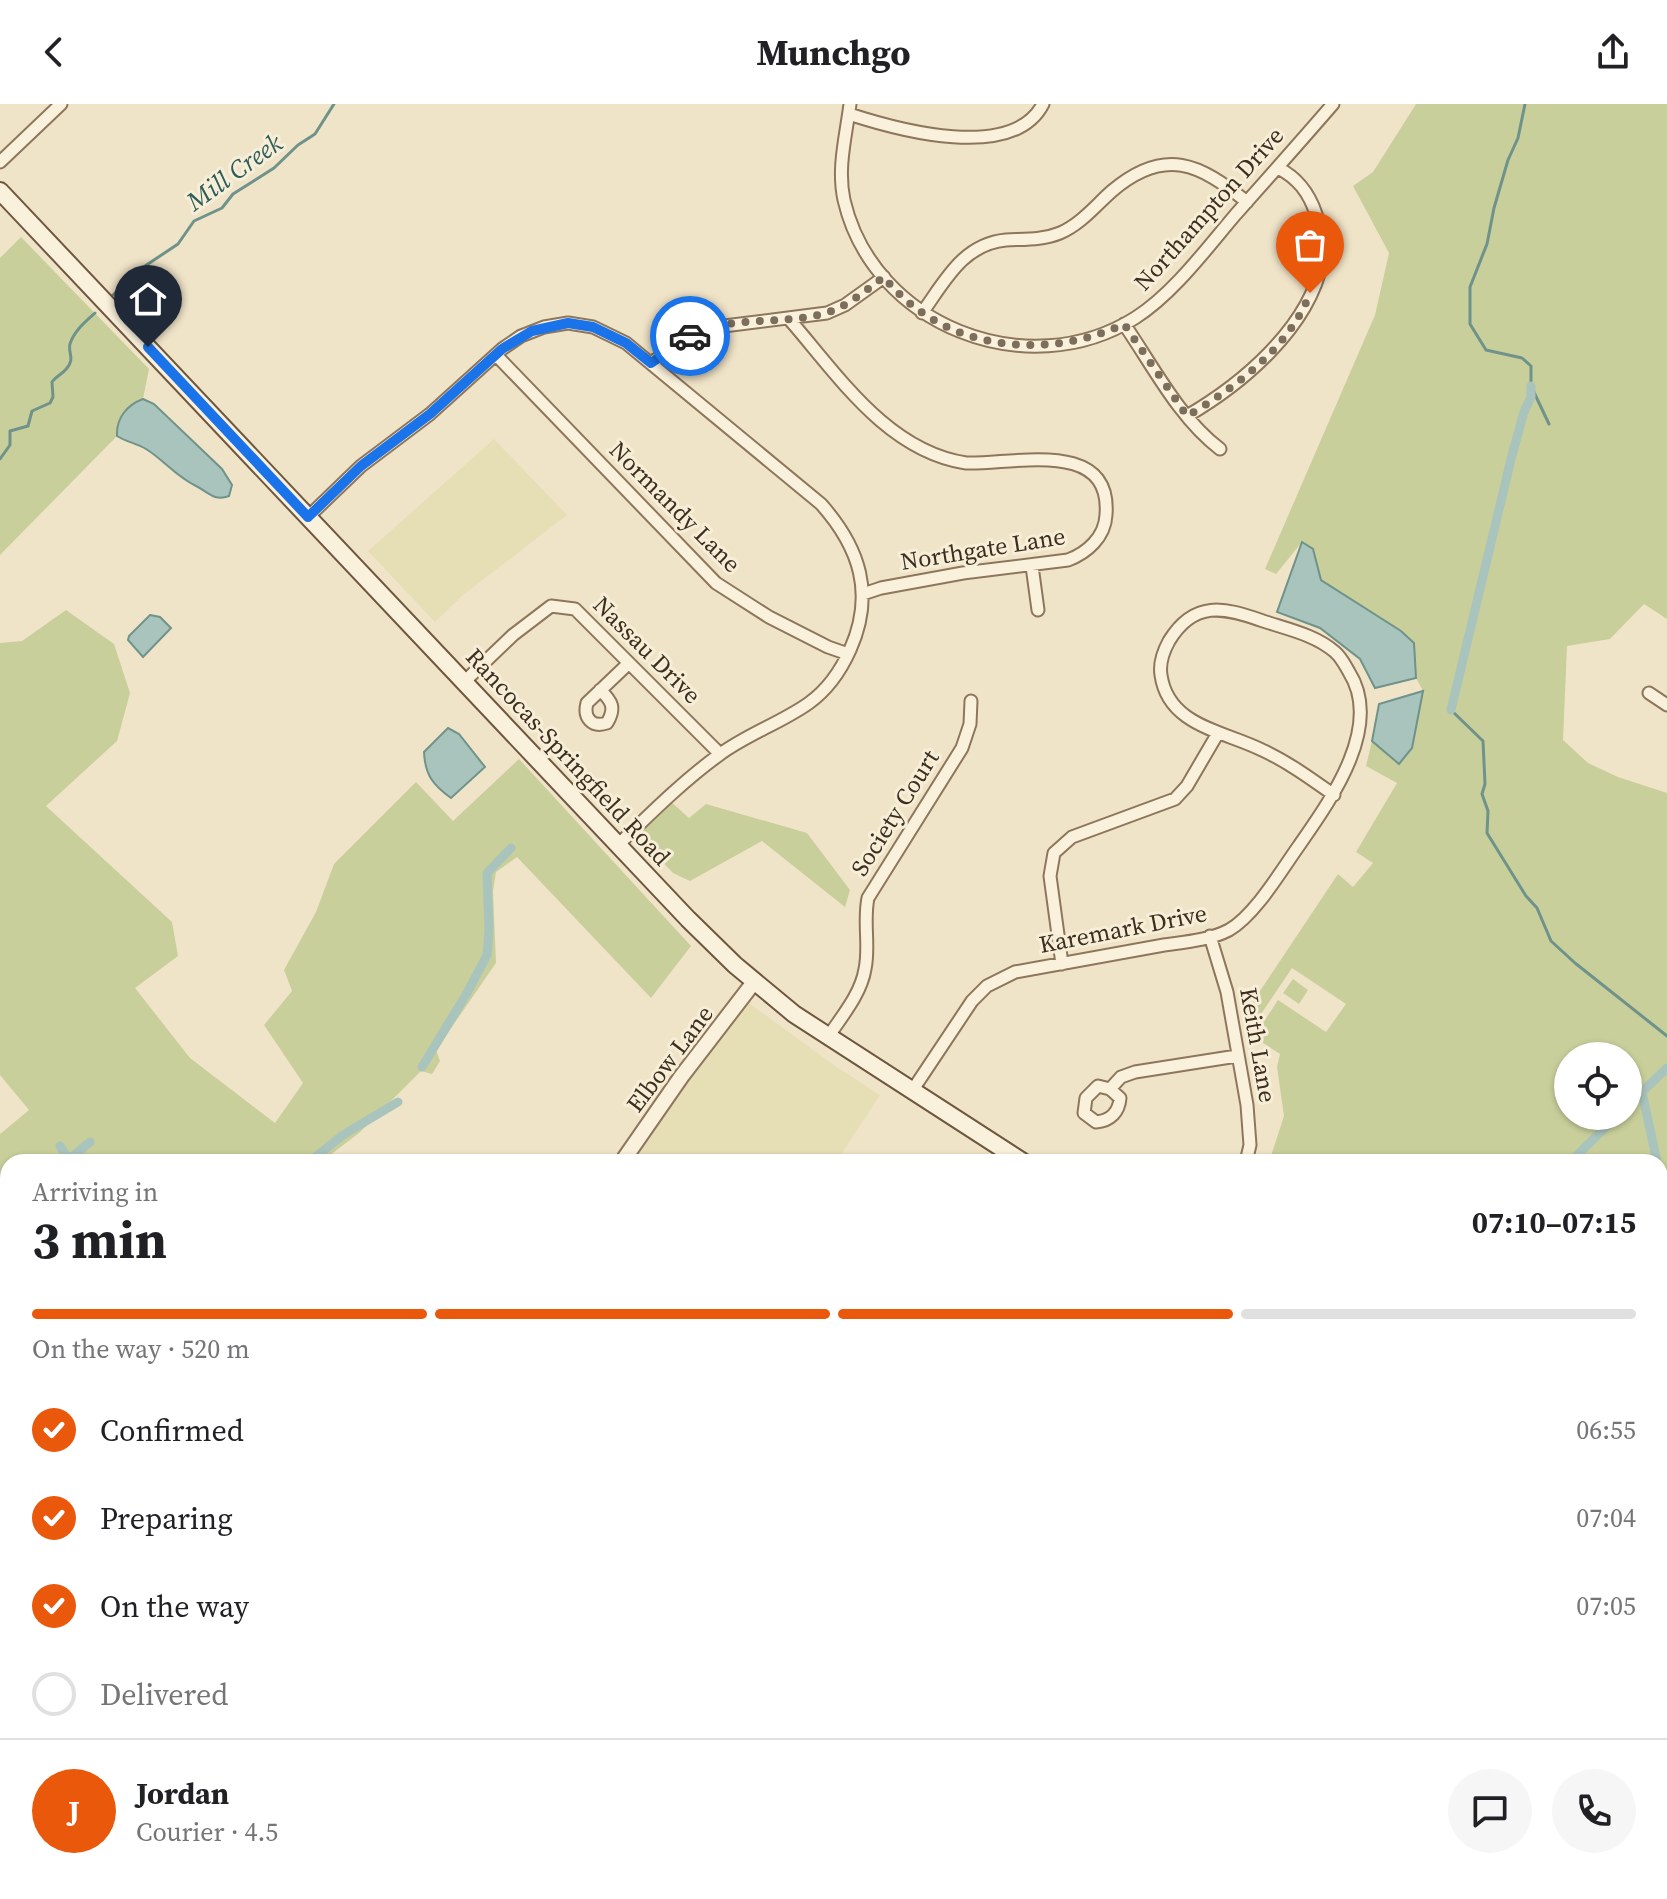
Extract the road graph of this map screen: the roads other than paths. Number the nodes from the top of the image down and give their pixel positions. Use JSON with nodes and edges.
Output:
{"nodes":[{"id":1,"x":61,"y":104,"type":"edge"},
{"id":2,"x":1043,"y":104,"type":"edge"},
{"id":3,"x":1333,"y":104,"type":"edge"},
{"id":4,"x":850,"y":109,"type":"edge"},
{"id":5,"x":0,"y":162,"type":"edge"},
{"id":6,"x":1278,"y":168,"type":"junction"},
{"id":7,"x":0,"y":191,"type":"edge"},
{"id":8,"x":1247,"y":202,"type":"junction"},
{"id":9,"x":884,"y":277,"type":"junction"},
{"id":10,"x":922,"y":313,"type":"junction"},
{"id":11,"x":789,"y":319,"type":"junction"},
{"id":12,"x":1124,"y":324,"type":"junction"},
{"id":13,"x":496,"y":355,"type":"junction"},
{"id":14,"x":651,"y":363,"type":"junction"},
{"id":15,"x":1187,"y":416,"type":"junction"},
{"id":16,"x":1220,"y":449,"type":"dead end"},
{"id":17,"x":308,"y":517,"type":"junction"},
{"id":18,"x":1032,"y":566,"type":"junction"},
{"id":19,"x":863,"y":594,"type":"junction"},
{"id":20,"x":1038,"y":610,"type":"dead end"},
{"id":21,"x":848,"y":654,"type":"junction"},
{"id":22,"x":629,"y":663,"type":"junction"},
{"id":23,"x":464,"y":682,"type":"junction"},
{"id":24,"x":600,"y":690,"type":"dead end"},
{"id":25,"x":1649,"y":693,"type":"dead end"},
{"id":26,"x":971,"y":701,"type":"dead end"},
{"id":27,"x":1667,"y":705,"type":"edge"},
{"id":28,"x":1218,"y":733,"type":"junction"},
{"id":29,"x":720,"y":754,"type":"junction"},
{"id":30,"x":1334,"y":795,"type":"junction"},
{"id":31,"x":618,"y":845,"type":"junction"},
{"id":32,"x":1210,"y":936,"type":"junction"},
{"id":33,"x":1062,"y":964,"type":"junction"},
{"id":34,"x":754,"y":982,"type":"junction"},
{"id":35,"x":828,"y":1037,"type":"junction"},
{"id":36,"x":1237,"y":1056,"type":"junction"},
{"id":37,"x":1110,"y":1089,"type":"dead end"},
{"id":38,"x":912,"y":1091,"type":"junction"},
{"id":39,"x":628,"y":1154,"type":"edge"},
{"id":40,"x":1010,"y":1154,"type":"edge"},
{"id":41,"x":1248,"y":1154,"type":"edge"}],
"edges":[{"from":1,"to":5,"type":"street"},
{"from":2,"to":4,"type":"street"},
{"from":3,"to":6,"type":"street","name":"Northampton Drive"},
{"from":4,"to":9,"type":"street","name":"Northampton Drive"},
{"from":6,"to":8,"type":"street","name":"Northampton Drive"},
{"from":6,"to":15,"type":"street"},
{"from":7,"to":17,"type":"main road","name":"Rancocas-Springfield Road"},
{"from":8,"to":10,"type":"street"},
{"from":8,"to":12,"type":"street","name":"Northampton Drive"},
{"from":9,"to":10,"type":"street","name":"Northampton Drive"},
{"from":9,"to":11,"type":"street"},
{"from":10,"to":12,"type":"street","name":"Northampton Drive"},
{"from":11,"to":14,"type":"street"},
{"from":11,"to":18,"type":"street","name":"Northgate Lane"},
{"from":12,"to":15,"type":"street"},
{"from":13,"to":14,"type":"street"},
{"from":13,"to":17,"type":"street"},
{"from":13,"to":21,"type":"street","name":"Normandy Lane"},
{"from":14,"to":19,"type":"street"},
{"from":15,"to":16,"type":"street"},
{"from":17,"to":23,"type":"main road","name":"Rancocas-Springfield Road"},
{"from":18,"to":19,"type":"street","name":"Northgate Lane"},
{"from":18,"to":20,"type":"street"},
{"from":19,"to":21,"type":"street"},
{"from":21,"to":29,"type":"street"},
{"from":22,"to":23,"type":"street","name":"Nassau Drive"},
{"from":22,"to":24,"type":"street"},
{"from":22,"to":29,"type":"street","name":"Nassau Drive"},
{"from":23,"to":31,"type":"main road","name":"Rancocas-Springfield Road"},
{"from":25,"to":27,"type":"street"},
{"from":26,"to":35,"type":"street","name":"Society Court"},
{"from":28,"to":30,"type":"street","name":"Karemark Drive"},
{"from":28,"to":30,"type":"street","name":"Karemark Drive"},
{"from":28,"to":33,"type":"street"},
{"from":29,"to":31,"type":"street"},
{"from":30,"to":32,"type":"street","name":"Karemark Drive"},
{"from":31,"to":34,"type":"main road","name":"Rancocas-Springfield Road"},
{"from":32,"to":33,"type":"street","name":"Karemark Drive"},
{"from":32,"to":36,"type":"street","name":"Keith Lane"},
{"from":33,"to":38,"type":"street","name":"Karemark Drive"},
{"from":34,"to":35,"type":"main road","name":"Rancocas-Springfield Road"},
{"from":34,"to":39,"type":"street","name":"Elbow Lane"},
{"from":35,"to":38,"type":"main road","name":"Rancocas-Springfield Road"},
{"from":36,"to":37,"type":"street"},
{"from":36,"to":41,"type":"street","name":"Keith Lane"},
{"from":38,"to":40,"type":"main road","name":"Rancocas-Springfield Road"}]}
